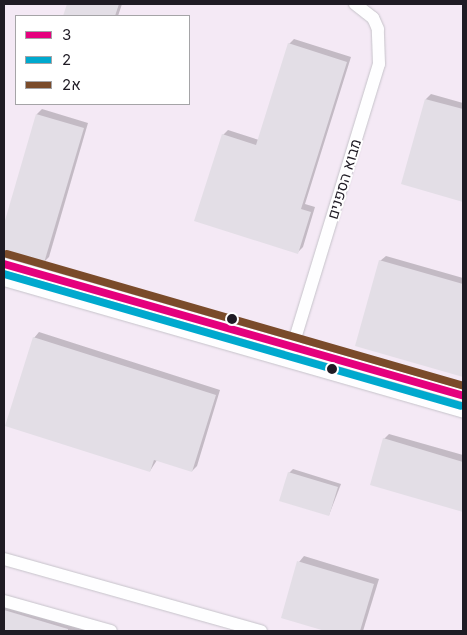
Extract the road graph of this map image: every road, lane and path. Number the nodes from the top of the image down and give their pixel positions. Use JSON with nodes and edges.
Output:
{"nodes":[{"id":1,"x":354,"y":4,"type":"edge"},
{"id":2,"x":4,"y":264,"type":"edge"},
{"id":3,"x":4,"y":280,"type":"edge"},
{"id":4,"x":292,"y":347,"type":"junction"},
{"id":5,"x":288,"y":362,"type":"junction"},
{"id":6,"x":463,"y":396,"type":"edge"},
{"id":7,"x":463,"y":412,"type":"edge"},
{"id":8,"x":4,"y":559,"type":"edge"},
{"id":9,"x":4,"y":601,"type":"edge"},
{"id":10,"x":4,"y":608,"type":"edge"},
{"id":11,"x":85,"y":631,"type":"edge"},
{"id":12,"x":111,"y":631,"type":"edge"},
{"id":13,"x":261,"y":631,"type":"edge"}],
"edges":[{"from":1,"to":4,"type":"street","name":"מבוא הספנים"},
{"from":2,"to":4,"type":"street"},
{"from":3,"to":5,"type":"street"},
{"from":4,"to":5,"type":"street","name":"מבוא הספנים"},
{"from":4,"to":6,"type":"street"},
{"from":5,"to":7,"type":"street"},
{"from":8,"to":13,"type":"street"},
{"from":9,"to":12,"type":"street"},
{"from":10,"to":11,"type":"street"}]}
